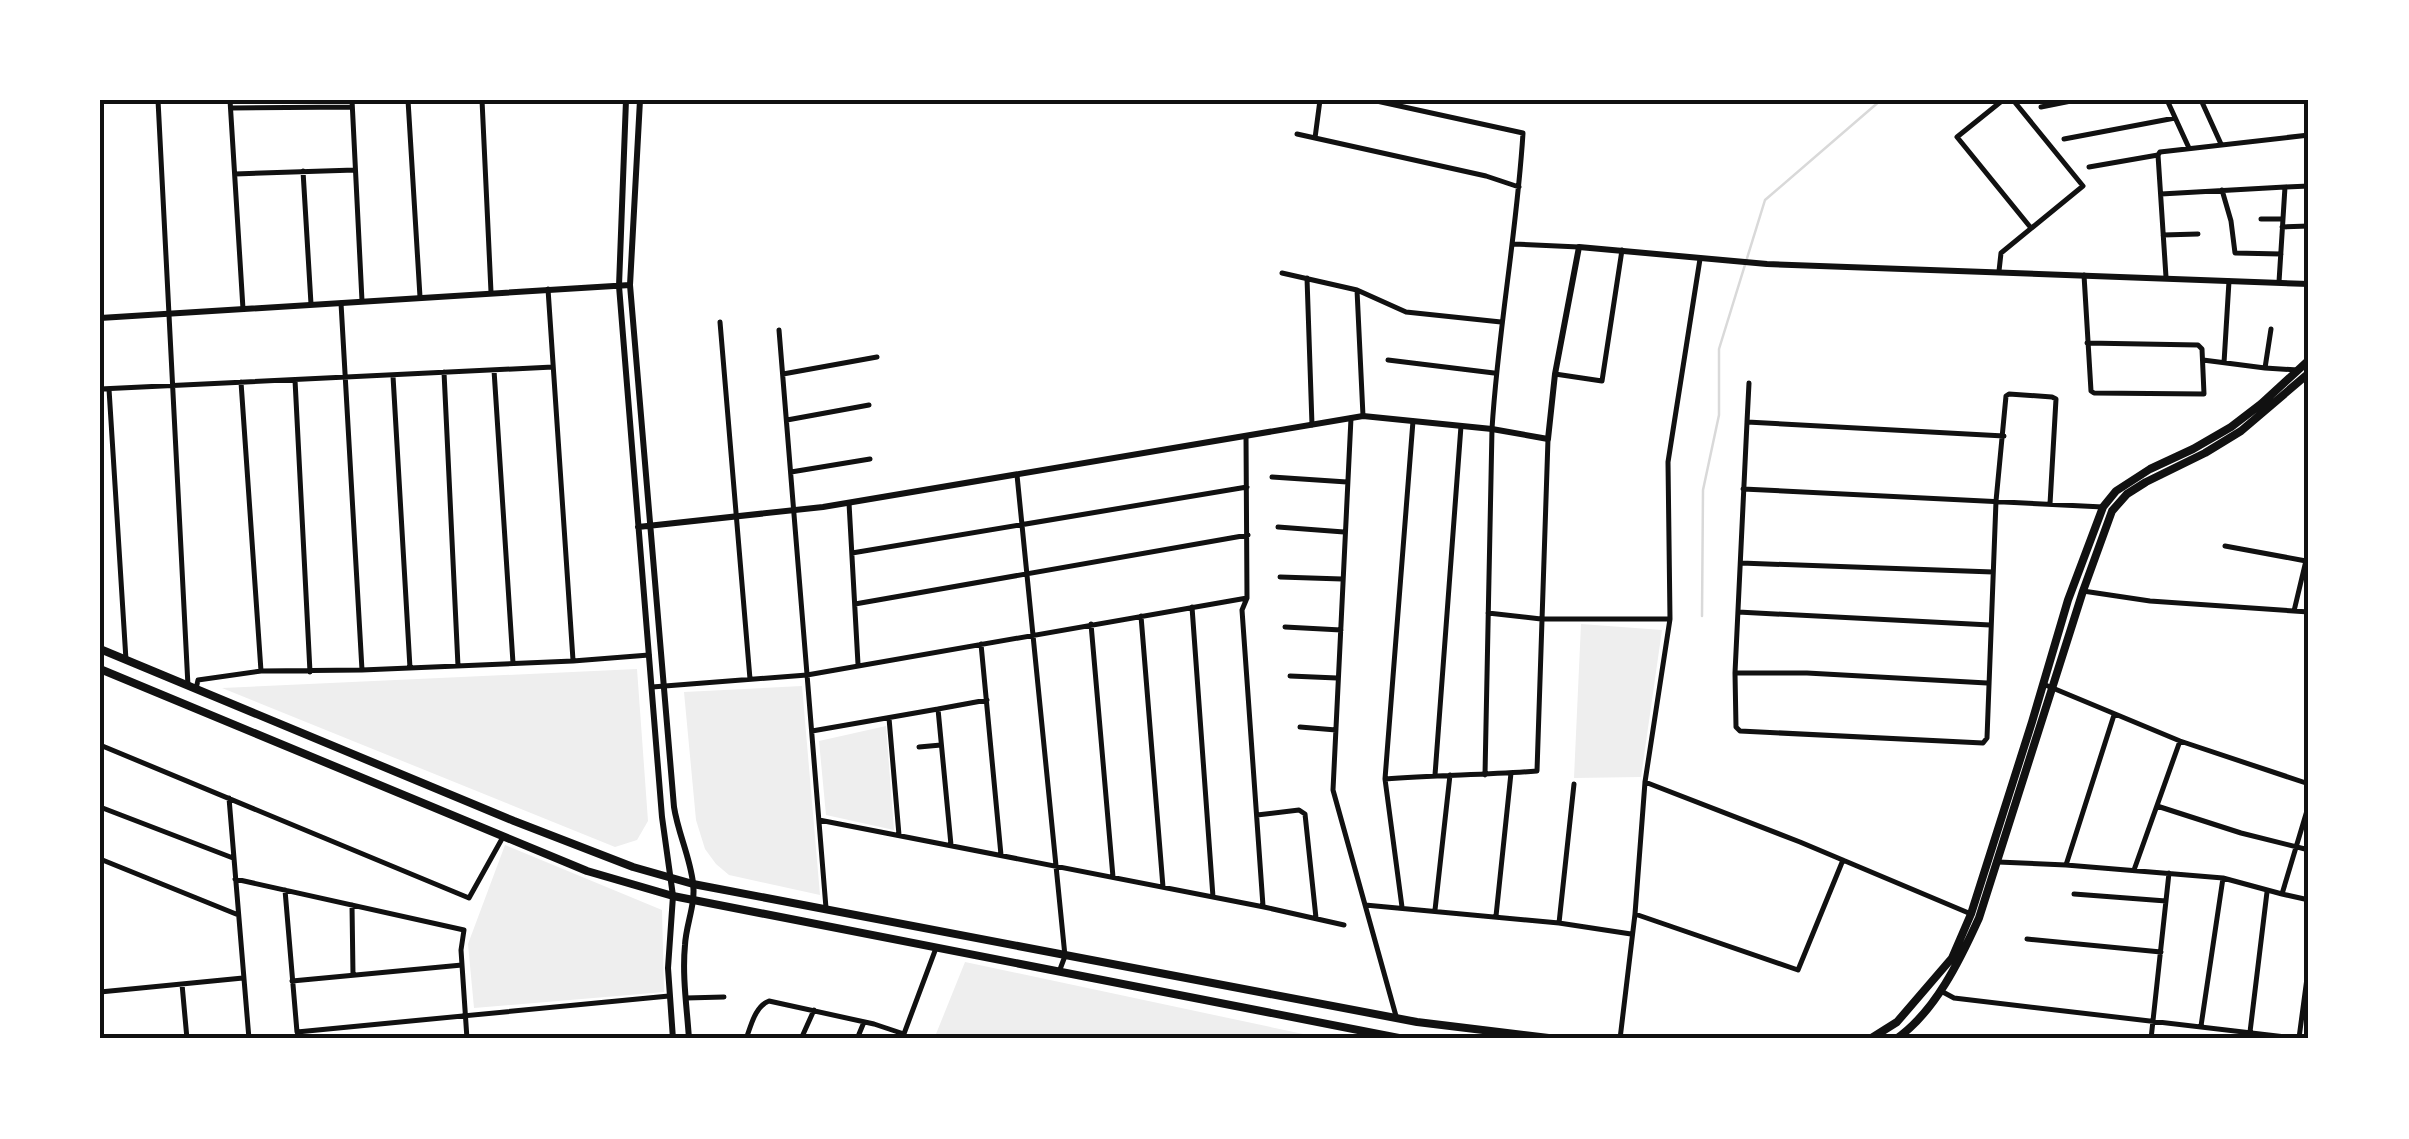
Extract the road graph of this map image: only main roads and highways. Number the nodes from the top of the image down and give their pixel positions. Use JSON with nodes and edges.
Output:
{"nodes":[{"id":1,"x":2309,"y":360,"type":"edge"},
{"id":2,"x":2309,"y":373,"type":"edge"},
{"id":3,"x":100,"y":650,"type":"edge"},
{"id":4,"x":100,"y":669,"type":"edge"},
{"id":5,"x":2048,"y":686,"type":"junction"},
{"id":6,"x":1897,"y":1022,"type":"junction"},
{"id":7,"x":1902,"y":1037,"type":"edge"},
{"id":8,"x":1404,"y":1039,"type":"edge"},
{"id":9,"x":1556,"y":1039,"type":"edge"},
{"id":10,"x":1870,"y":1039,"type":"edge"}],
"edges":[{"from":1,"to":5,"type":"main road"},
{"from":2,"to":5,"type":"main road"},
{"from":3,"to":9,"type":"main road"},
{"from":4,"to":8,"type":"main road"},
{"from":5,"to":6,"type":"main road"},
{"from":5,"to":7,"type":"main road"},
{"from":6,"to":7,"type":"main road"},
{"from":6,"to":10,"type":"main road"}]}
